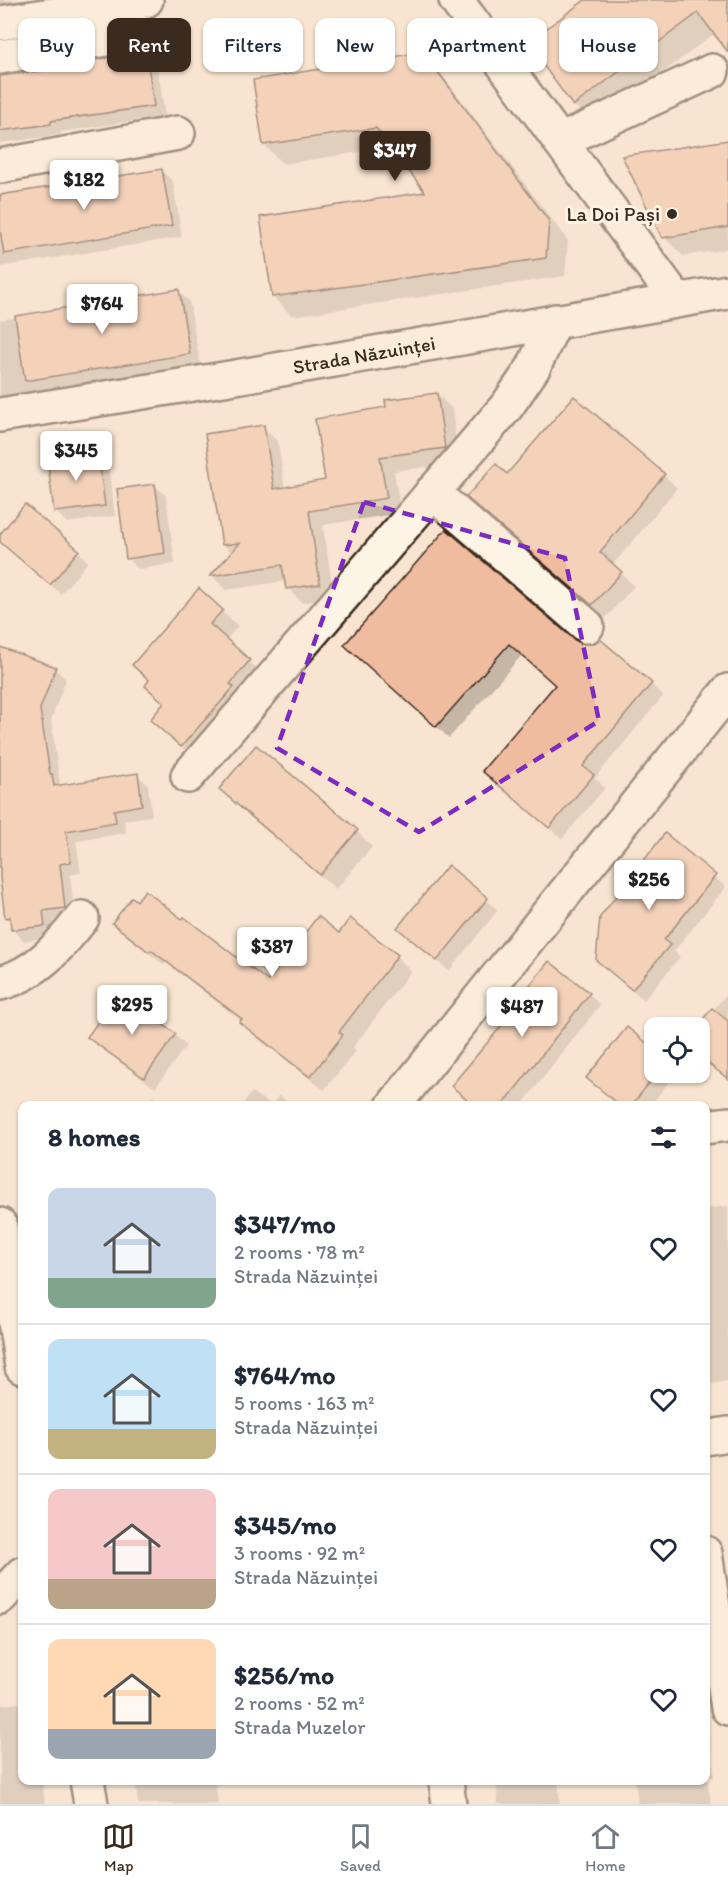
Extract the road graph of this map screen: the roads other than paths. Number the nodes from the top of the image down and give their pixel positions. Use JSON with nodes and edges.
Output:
{"nodes":[{"id":1,"x":146,"y":0,"type":"edge"},
{"id":2,"x":456,"y":0,"type":"edge"},
{"id":3,"x":0,"y":23,"type":"edge"},
{"id":4,"x":107,"y":39,"type":"edge"},
{"id":5,"x":0,"y":57,"type":"edge"},
{"id":6,"x":712,"y":71,"type":"dead end"},
{"id":7,"x":178,"y":133,"type":"dead end"},
{"id":8,"x":560,"y":141,"type":"junction"},
{"id":9,"x":0,"y":166,"type":"edge"},
{"id":10,"x":728,"y":292,"type":"edge"},
{"id":11,"x":677,"y":300,"type":"junction"},
{"id":12,"x":555,"y":321,"type":"junction"},
{"id":13,"x":0,"y":415,"type":"edge"},
{"id":14,"x":432,"y":492,"type":"junction"},
{"id":15,"x":587,"y":626,"type":"dead end"},
{"id":16,"x":728,"y":691,"type":"edge"},
{"id":17,"x":188,"y":776,"type":"dead end"},
{"id":18,"x":82,"y":918,"type":"dead end"},
{"id":19,"x":0,"y":983,"type":"edge"},
{"id":20,"x":397,"y":1101,"type":"edge"},
{"id":21,"x":728,"y":1124,"type":"edge"},
{"id":22,"x":710,"y":1126,"type":"edge"},
{"id":23,"x":0,"y":1225,"type":"edge"},
{"id":24,"x":18,"y":1341,"type":"edge"},
{"id":25,"x":728,"y":1434,"type":"edge"},
{"id":26,"x":710,"y":1437,"type":"edge"},
{"id":27,"x":18,"y":1578,"type":"edge"},
{"id":28,"x":710,"y":1587,"type":"edge"},
{"id":29,"x":0,"y":1598,"type":"edge"},
{"id":30,"x":728,"y":1708,"type":"edge"},
{"id":31,"x":88,"y":1785,"type":"edge"},
{"id":32,"x":447,"y":1785,"type":"edge"},
{"id":33,"x":91,"y":1804,"type":"edge"},
{"id":34,"x":449,"y":1804,"type":"edge"}],
"edges":[{"from":1,"to":3,"type":"street"},
{"from":2,"to":8,"type":"street"},
{"from":4,"to":5,"type":"street"},
{"from":6,"to":8,"type":"street"},
{"from":7,"to":9,"type":"street"},
{"from":8,"to":11,"type":"street"},
{"from":10,"to":11,"type":"street","name":"Strada Năzuinței"},
{"from":11,"to":12,"type":"street","name":"Strada Năzuinței"},
{"from":12,"to":13,"type":"street","name":"Strada Năzuinței"},
{"from":12,"to":14,"type":"street"},
{"from":14,"to":15,"type":"street"},
{"from":14,"to":17,"type":"street"},
{"from":16,"to":20,"type":"street"},
{"from":18,"to":19,"type":"street"},
{"from":21,"to":22,"type":"street"},
{"from":23,"to":24,"type":"street"},
{"from":25,"to":26,"type":"street"},
{"from":27,"to":29,"type":"street"},
{"from":28,"to":30,"type":"street"},
{"from":31,"to":33,"type":"street"},
{"from":32,"to":34,"type":"street"}]}
